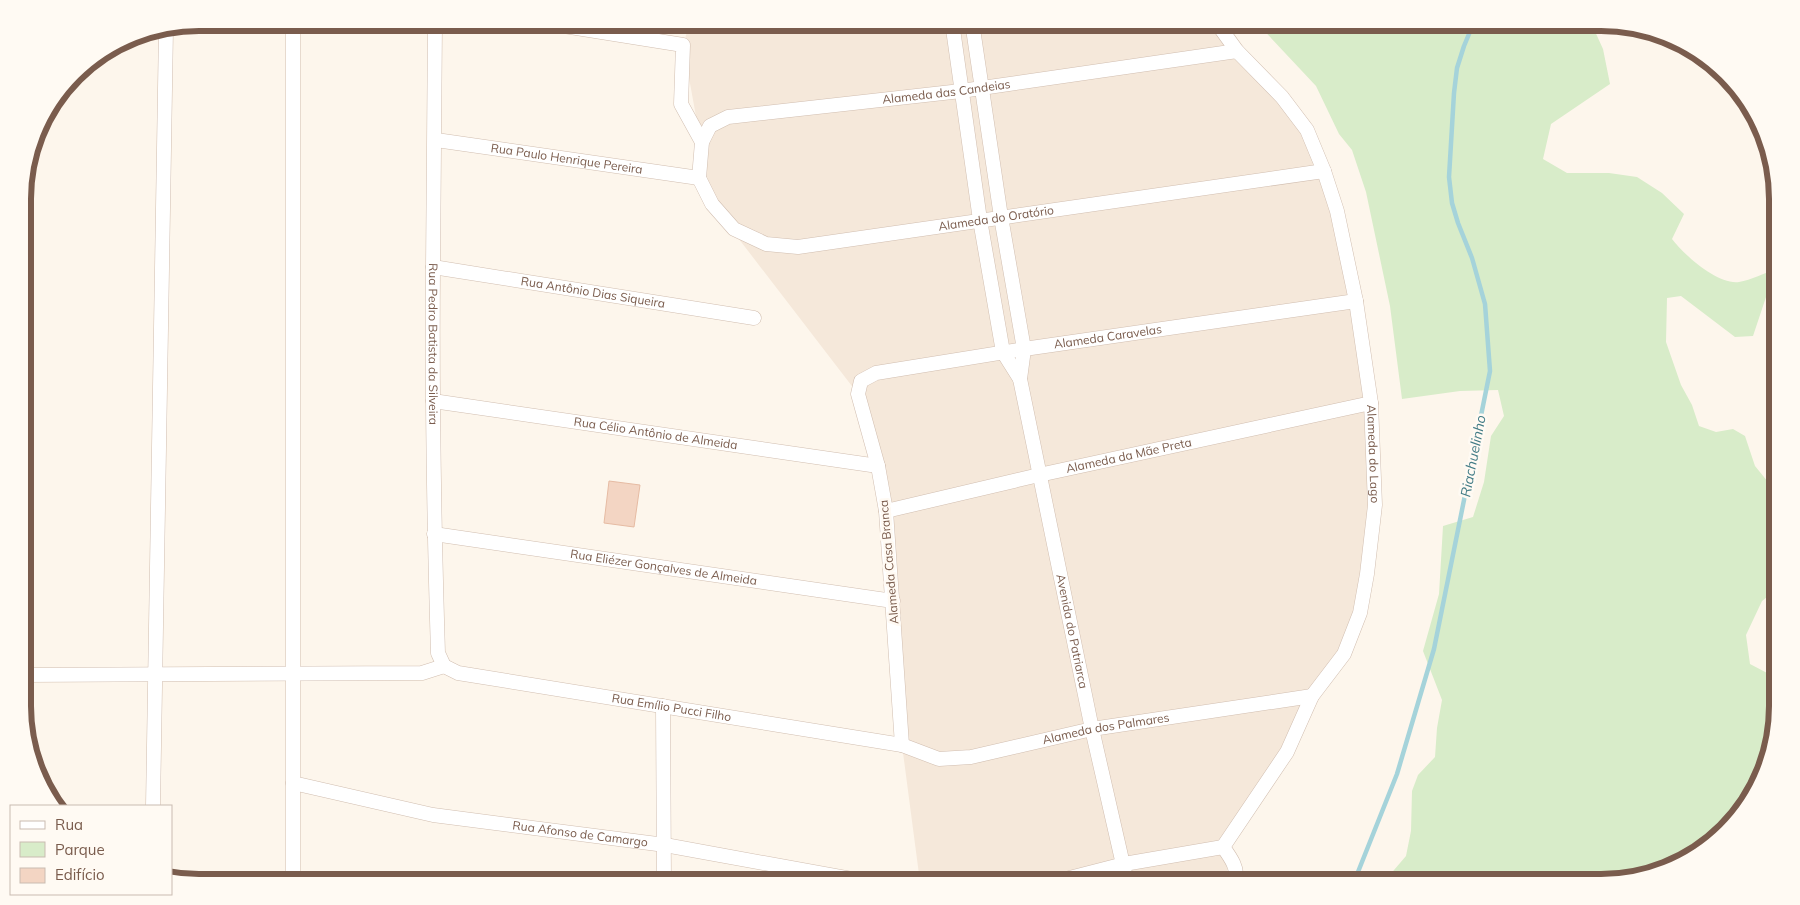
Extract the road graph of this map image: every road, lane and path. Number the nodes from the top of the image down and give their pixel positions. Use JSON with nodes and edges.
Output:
{"nodes":[{"id":1,"x":953,"y":31,"type":"edge"},
{"id":2,"x":973,"y":31,"type":"edge"},
{"id":3,"x":1223,"y":31,"type":"edge"},
{"id":4,"x":293,"y":32,"type":"edge"},
{"id":5,"x":435,"y":32,"type":"edge"},
{"id":6,"x":600,"y":32,"type":"edge"},
{"id":7,"x":166,"y":34,"type":"edge"},
{"id":8,"x":1237,"y":50,"type":"junction"},
{"id":9,"x":982,"y":88,"type":"junction"},
{"id":10,"x":961,"y":91,"type":"junction"},
{"id":11,"x":436,"y":140,"type":"junction"},
{"id":12,"x":702,"y":142,"type":"junction"},
{"id":13,"x":1324,"y":171,"type":"junction"},
{"id":14,"x":699,"y":178,"type":"junction"},
{"id":15,"x":1001,"y":217,"type":"junction"},
{"id":16,"x":980,"y":220,"type":"junction"},
{"id":17,"x":433,"y":268,"type":"junction"},
{"id":18,"x":1356,"y":301,"type":"junction"},
{"id":19,"x":754,"y":318,"type":"dead end"},
{"id":20,"x":1024,"y":349,"type":"junction"},
{"id":21,"x":1003,"y":352,"type":"junction"},
{"id":22,"x":1020,"y":379,"type":"junction"},
{"id":23,"x":861,"y":382,"type":"joint"},
{"id":24,"x":433,"y":401,"type":"junction"},
{"id":25,"x":1371,"y":403,"type":"junction"},
{"id":26,"x":878,"y":466,"type":"junction"},
{"id":27,"x":1040,"y":475,"type":"junction"},
{"id":28,"x":886,"y":510,"type":"junction"},
{"id":29,"x":434,"y":534,"type":"junction"},
{"id":30,"x":893,"y":601,"type":"junction"},
{"id":31,"x":444,"y":666,"type":"junction"},
{"id":32,"x":293,"y":673,"type":"junction"},
{"id":33,"x":154,"y":674,"type":"junction"},
{"id":34,"x":31,"y":675,"type":"edge"},
{"id":35,"x":1312,"y":696,"type":"junction"},
{"id":36,"x":663,"y":706,"type":"junction"},
{"id":37,"x":1092,"y":729,"type":"junction"},
{"id":38,"x":902,"y":746,"type":"junction"},
{"id":39,"x":293,"y":783,"type":"junction"},
{"id":40,"x":153,"y":805,"type":"edge"},
{"id":41,"x":665,"y":846,"type":"junction"},
{"id":42,"x":1224,"y":847,"type":"junction"},
{"id":43,"x":1124,"y":864,"type":"junction"},
{"id":44,"x":1088,"y":873,"type":"edge"},
{"id":45,"x":1126,"y":873,"type":"edge"},
{"id":46,"x":1236,"y":873,"type":"edge"},
{"id":47,"x":292,"y":874,"type":"edge"},
{"id":48,"x":664,"y":874,"type":"edge"},
{"id":49,"x":820,"y":874,"type":"edge"}],
"edges":[{"from":1,"to":10,"type":"street","name":"Avenida do Patriarca"},
{"from":2,"to":9,"type":"street","name":"Avenida do Patriarca"},
{"from":3,"to":8,"type":"street","name":"Alameda do Lago"},
{"from":4,"to":32,"type":"street"},
{"from":5,"to":11,"type":"street","name":"Rua Pedro Batista da Silveira"},
{"from":6,"to":12,"type":"street"},
{"from":7,"to":33,"type":"street"},
{"from":8,"to":9,"type":"street","name":"Alameda das Candeias"},
{"from":8,"to":13,"type":"street","name":"Alameda do Lago"},
{"from":9,"to":10,"type":"street","name":"Alameda das Candeias"},
{"from":9,"to":15,"type":"street","name":"Avenida do Patriarca"},
{"from":10,"to":12,"type":"street","name":"Alameda das Candeias"},
{"from":10,"to":16,"type":"street","name":"Avenida do Patriarca"},
{"from":11,"to":14,"type":"street","name":"Rua Paulo Henrique Pereira"},
{"from":11,"to":17,"type":"street","name":"Rua Pedro Batista da Silveira"},
{"from":12,"to":14,"type":"street"},
{"from":13,"to":15,"type":"street","name":"Alameda do Oratório"},
{"from":13,"to":18,"type":"street","name":"Alameda do Lago"},
{"from":14,"to":16,"type":"street","name":"Alameda do Oratório"},
{"from":15,"to":16,"type":"street","name":"Alameda do Oratório"},
{"from":15,"to":20,"type":"street","name":"Avenida do Patriarca"},
{"from":16,"to":21,"type":"street","name":"Avenida do Patriarca"},
{"from":17,"to":19,"type":"street","name":"Rua Antônio Dias Siqueira"},
{"from":17,"to":24,"type":"street","name":"Rua Pedro Batista da Silveira"},
{"from":18,"to":20,"type":"street","name":"Alameda Caravelas"},
{"from":18,"to":25,"type":"street","name":"Alameda do Lago"},
{"from":20,"to":21,"type":"street","name":"Alameda Caravelas"},
{"from":20,"to":22,"type":"street","name":"Avenida do Patriarca"},
{"from":21,"to":22,"type":"street","name":"Avenida do Patriarca"},
{"from":21,"to":23,"type":"street","name":"Alameda Caravelas"},
{"from":22,"to":27,"type":"street","name":"Avenida do Patriarca"},
{"from":23,"to":26,"type":"street","name":"Alameda Casa Branca"},
{"from":24,"to":26,"type":"street","name":"Rua Célio Antônio de Almeida"},
{"from":24,"to":29,"type":"street","name":"Rua Pedro Batista da Silveira"},
{"from":25,"to":27,"type":"street","name":"Alameda da Mãe Preta"},
{"from":25,"to":35,"type":"street","name":"Alameda do Lago"},
{"from":26,"to":28,"type":"street","name":"Alameda Casa Branca"},
{"from":27,"to":28,"type":"street","name":"Alameda da Mãe Preta"},
{"from":27,"to":37,"type":"street","name":"Avenida do Patriarca"},
{"from":28,"to":30,"type":"street","name":"Alameda Casa Branca"},
{"from":29,"to":30,"type":"street","name":"Rua Eliézer Gonçalves de Almeida"},
{"from":29,"to":31,"type":"street","name":"Rua Pedro Batista da Silveira"},
{"from":30,"to":38,"type":"street","name":"Alameda Casa Branca"},
{"from":31,"to":32,"type":"street"},
{"from":31,"to":36,"type":"street","name":"Rua Emílio Pucci Filho"},
{"from":32,"to":33,"type":"street"},
{"from":32,"to":39,"type":"street"},
{"from":33,"to":34,"type":"street"},
{"from":33,"to":40,"type":"street"},
{"from":35,"to":37,"type":"street","name":"Alameda dos Palmares"},
{"from":35,"to":42,"type":"street","name":"Alameda do Lago"},
{"from":36,"to":38,"type":"street","name":"Rua Emílio Pucci Filho"},
{"from":36,"to":41,"type":"street"},
{"from":37,"to":38,"type":"street","name":"Alameda dos Palmares"},
{"from":37,"to":43,"type":"street","name":"Avenida do Patriarca"},
{"from":39,"to":41,"type":"street","name":"Rua Afonso de Camargo"},
{"from":39,"to":47,"type":"street"},
{"from":41,"to":48,"type":"street"},
{"from":41,"to":49,"type":"street","name":"Rua Afonso de Camargo"},
{"from":42,"to":43,"type":"street"},
{"from":42,"to":46,"type":"street"},
{"from":43,"to":44,"type":"street"},
{"from":43,"to":45,"type":"street","name":"Avenida do Patriarca"}]}
